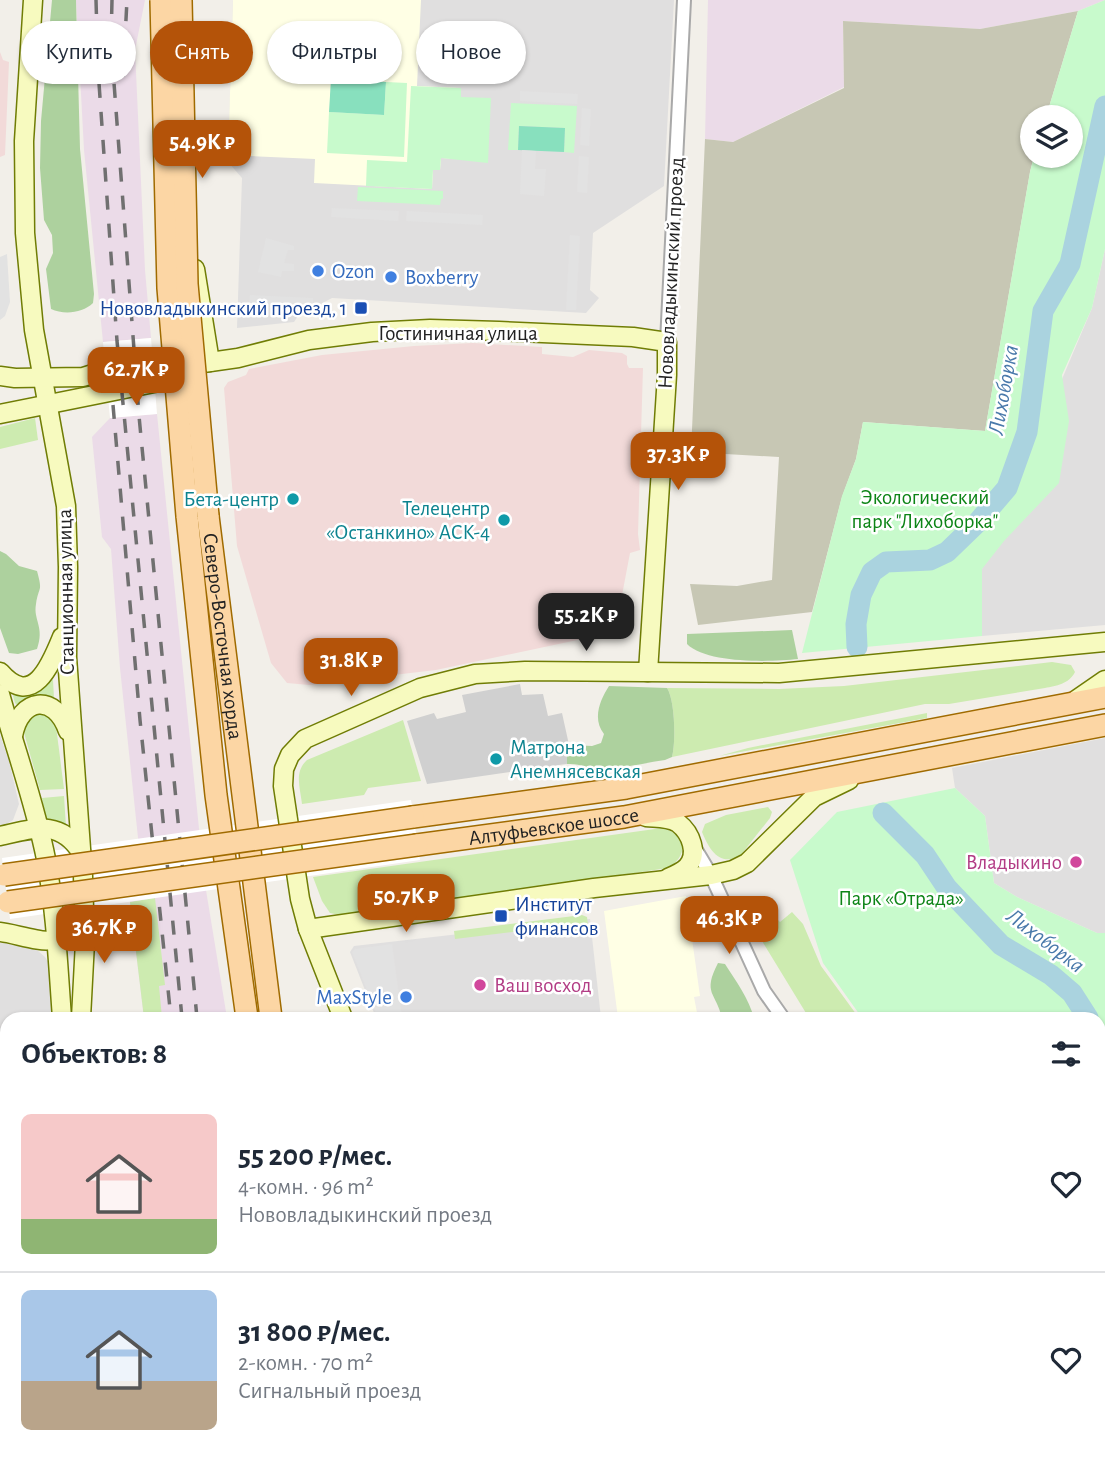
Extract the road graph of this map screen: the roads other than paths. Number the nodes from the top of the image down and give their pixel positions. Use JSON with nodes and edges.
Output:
{"nodes":[{"id":1,"x":33,"y":0,"type":"edge"},
{"id":2,"x":161,"y":0,"type":"edge"},
{"id":3,"x":174,"y":0,"type":"edge"},
{"id":4,"x":181,"y":0,"type":"edge"},
{"id":5,"x":684,"y":0,"type":"edge"},
{"id":6,"x":667,"y":342,"type":"junction"},
{"id":7,"x":210,"y":362,"type":"junction"},
{"id":8,"x":0,"y":376,"type":"edge"},
{"id":9,"x":43,"y":377,"type":"junction"},
{"id":10,"x":48,"y":404,"type":"junction"},
{"id":11,"x":0,"y":415,"type":"edge"},
{"id":12,"x":198,"y":516,"type":"junction"},
{"id":13,"x":66,"y":628,"type":"junction"},
{"id":14,"x":1105,"y":642,"type":"edge"},
{"id":15,"x":1080,"y":644,"type":"junction"},
{"id":16,"x":1105,"y":656,"type":"edge"},
{"id":17,"x":0,"y":672,"type":"edge"},
{"id":18,"x":648,"y":672,"type":"junction"},
{"id":19,"x":1105,"y":680,"type":"edge"},
{"id":20,"x":0,"y":694,"type":"edge"},
{"id":21,"x":1105,"y":697,"type":"edge"},
{"id":22,"x":1067,"y":705,"type":"junction"},
{"id":23,"x":1105,"y":725,"type":"edge"},
{"id":24,"x":13,"y":737,"type":"junction"},
{"id":25,"x":73,"y":745,"type":"junction"},
{"id":26,"x":875,"y":770,"type":"junction"},
{"id":27,"x":624,"y":817,"type":"junction"},
{"id":28,"x":39,"y":828,"type":"junction"},
{"id":29,"x":0,"y":836,"type":"edge"},
{"id":30,"x":691,"y":843,"type":"junction"},
{"id":31,"x":81,"y":852,"type":"junction"},
{"id":32,"x":2,"y":875,"type":"edge"},
{"id":33,"x":711,"y":875,"type":"junction"},
{"id":34,"x":665,"y":880,"type":"junction"},
{"id":35,"x":4,"y":903,"type":"edge"},
{"id":36,"x":85,"y":917,"type":"junction"},
{"id":37,"x":308,"y":929,"type":"junction"},
{"id":38,"x":0,"y":932,"type":"edge"},
{"id":39,"x":58,"y":936,"type":"junction"},
{"id":40,"x":62,"y":1012,"type":"edge"},
{"id":41,"x":81,"y":1012,"type":"edge"},
{"id":42,"x":246,"y":1012,"type":"edge"},
{"id":43,"x":270,"y":1012,"type":"edge"},
{"id":44,"x":342,"y":1012,"type":"edge"},
{"id":45,"x":779,"y":1012,"type":"edge"}],
"edges":[{"from":1,"to":9,"type":"main road","name":"Станционная улица"},
{"from":2,"to":12,"type":"main road","name":"Северо-Восточная хорда","bridge":true},
{"from":3,"to":7,"type":"main road"},
{"from":4,"to":12,"type":"main road","name":"Северо-Восточная хорда","bridge":true},
{"from":5,"to":6,"type":"street","name":"Нововладыкинский проезд"},
{"from":6,"to":7,"type":"main road","name":"Гостиничная улица"},
{"from":6,"to":18,"type":"main road","name":"Нововладыкинский проезд"},
{"from":7,"to":9,"type":"main road","name":"Гостиничная улица"},
{"from":7,"to":10,"type":"main road","name":"Гостиничная улица"},
{"from":8,"to":9,"type":"main road","name":"Гостиничная улица"},
{"from":9,"to":10,"type":"main road","name":"Станционная улица"},
{"from":10,"to":11,"type":"main road","name":"Гостиничная улица"},
{"from":10,"to":13,"type":"main road","name":"Станционная улица"},
{"from":12,"to":42,"type":"main road","name":"Северо-Восточная хорда"},
{"from":12,"to":43,"type":"main road","name":"Северо-Восточная хорда"},
{"from":13,"to":17,"type":"main road"},
{"from":13,"to":25,"type":"main road","name":"Станционная улица"},
{"from":14,"to":15,"type":"main road"},
{"from":15,"to":16,"type":"main road"},
{"from":15,"to":18,"type":"main road"},
{"from":18,"to":37,"type":"main road"},
{"from":19,"to":22,"type":"main road"},
{"from":20,"to":24,"type":"main road"},
{"from":21,"to":22,"type":"main road","name":"Алтуфьевское шоссе"},
{"from":22,"to":32,"type":"main road","name":"Алтуфьевское шоссе","bridge":true},
{"from":23,"to":26,"type":"main road","name":"Алтуфьевское шоссе"},
{"from":24,"to":25,"type":"main road"},
{"from":24,"to":28,"type":"main road"},
{"from":25,"to":31,"type":"main road","name":"Станционная улица"},
{"from":26,"to":27,"type":"main road","name":"Алтуфьевское шоссе"},
{"from":26,"to":33,"type":"main road"},
{"from":27,"to":30,"type":"main road"},
{"from":27,"to":35,"type":"main road","name":"Алтуфьевское шоссе","bridge":true},
{"from":28,"to":29,"type":"main road"},
{"from":28,"to":31,"type":"main road"},
{"from":28,"to":39,"type":"main road"},
{"from":30,"to":33,"type":"street"},
{"from":30,"to":34,"type":"main road"},
{"from":31,"to":36,"type":"main road","name":"Станционная улица"},
{"from":33,"to":34,"type":"main road"},
{"from":33,"to":45,"type":"street"},
{"from":34,"to":37,"type":"main road"},
{"from":36,"to":39,"type":"main road"},
{"from":36,"to":41,"type":"main road","name":"Станционная улица"},
{"from":37,"to":44,"type":"main road"},
{"from":38,"to":39,"type":"main road"},
{"from":39,"to":40,"type":"main road"}]}
